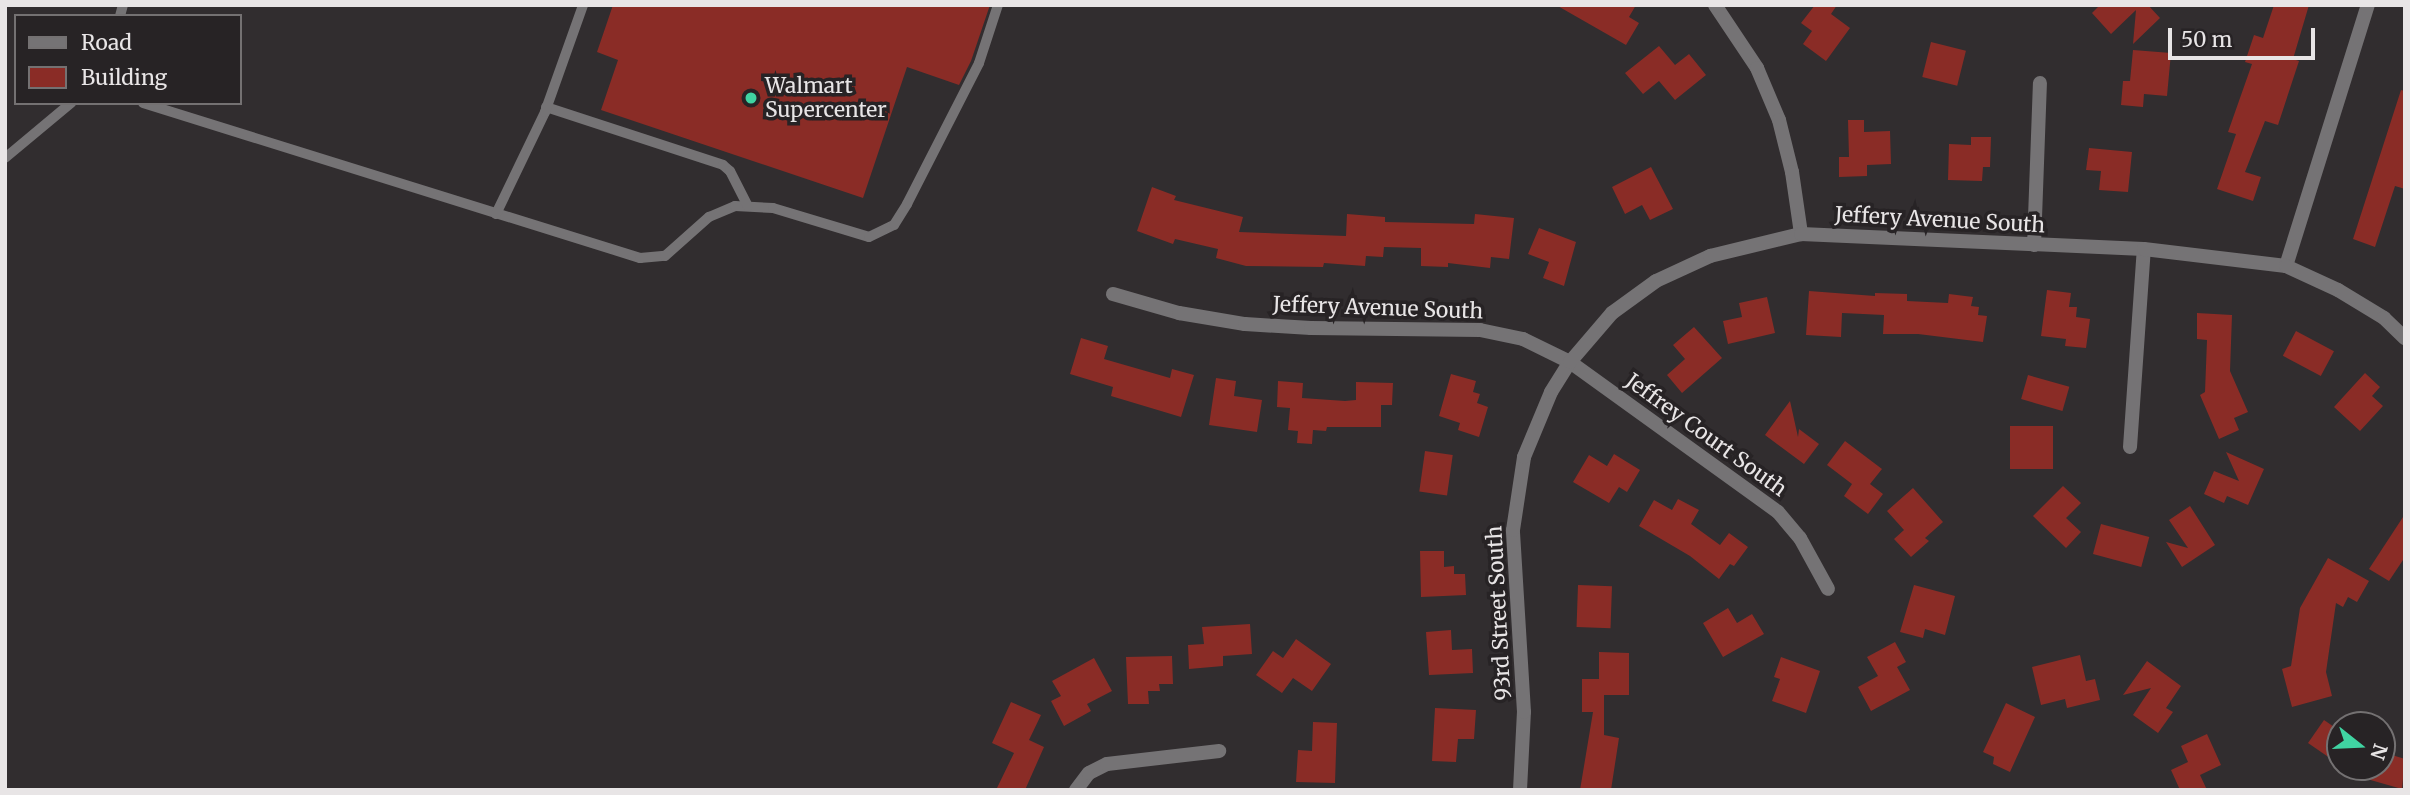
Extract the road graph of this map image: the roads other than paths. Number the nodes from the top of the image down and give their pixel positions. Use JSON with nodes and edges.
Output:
{"nodes":[{"id":1,"x":583,"y":5,"type":"edge"},
{"id":2,"x":998,"y":5,"type":"edge"},
{"id":3,"x":2368,"y":5,"type":"edge"},
{"id":4,"x":1723,"y":7,"type":"edge"},
{"id":5,"x":2040,"y":83,"type":"dead end"},
{"id":6,"x":69,"y":105,"type":"edge"},
{"id":7,"x":149,"y":105,"type":"edge"},
{"id":8,"x":546,"y":107,"type":"junction"},
{"id":9,"x":5,"y":158,"type":"edge"},
{"id":10,"x":748,"y":206,"type":"junction"},
{"id":11,"x":496,"y":214,"type":"junction"},
{"id":12,"x":1801,"y":234,"type":"junction"},
{"id":13,"x":2034,"y":246,"type":"junction"},
{"id":14,"x":2144,"y":249,"type":"junction"},
{"id":15,"x":2286,"y":266,"type":"junction"},
{"id":16,"x":1113,"y":294,"type":"dead end"},
{"id":17,"x":2405,"y":338,"type":"edge"},
{"id":18,"x":1570,"y":362,"type":"junction"},
{"id":19,"x":2130,"y":447,"type":"dead end"},
{"id":20,"x":1828,"y":589,"type":"dead end"},
{"id":21,"x":1219,"y":751,"type":"dead end"},
{"id":22,"x":1076,"y":790,"type":"edge"},
{"id":23,"x":1520,"y":790,"type":"edge"}],
"edges":[{"from":1,"to":8,"type":"lane"},
{"from":2,"to":10,"type":"lane"},
{"from":3,"to":15,"type":"street"},
{"from":4,"to":12,"type":"street"},
{"from":5,"to":13,"type":"street"},
{"from":6,"to":9,"type":"lane"},
{"from":7,"to":11,"type":"lane"},
{"from":8,"to":10,"type":"lane"},
{"from":8,"to":11,"type":"lane"},
{"from":10,"to":11,"type":"lane"},
{"from":12,"to":13,"type":"street","name":"Jeffery Avenue South"},
{"from":12,"to":18,"type":"street","name":"Jeffery Avenue South"},
{"from":13,"to":14,"type":"street","name":"Jeffery Avenue South"},
{"from":14,"to":15,"type":"street","name":"Jeffery Avenue South"},
{"from":14,"to":19,"type":"street"},
{"from":15,"to":17,"type":"street","name":"Jeffery Avenue South"},
{"from":16,"to":18,"type":"street","name":"Jeffery Avenue South"},
{"from":18,"to":20,"type":"street","name":"Jeffrey Court South"},
{"from":18,"to":23,"type":"street","name":"93rd Street South"},
{"from":21,"to":22,"type":"street"}]}
